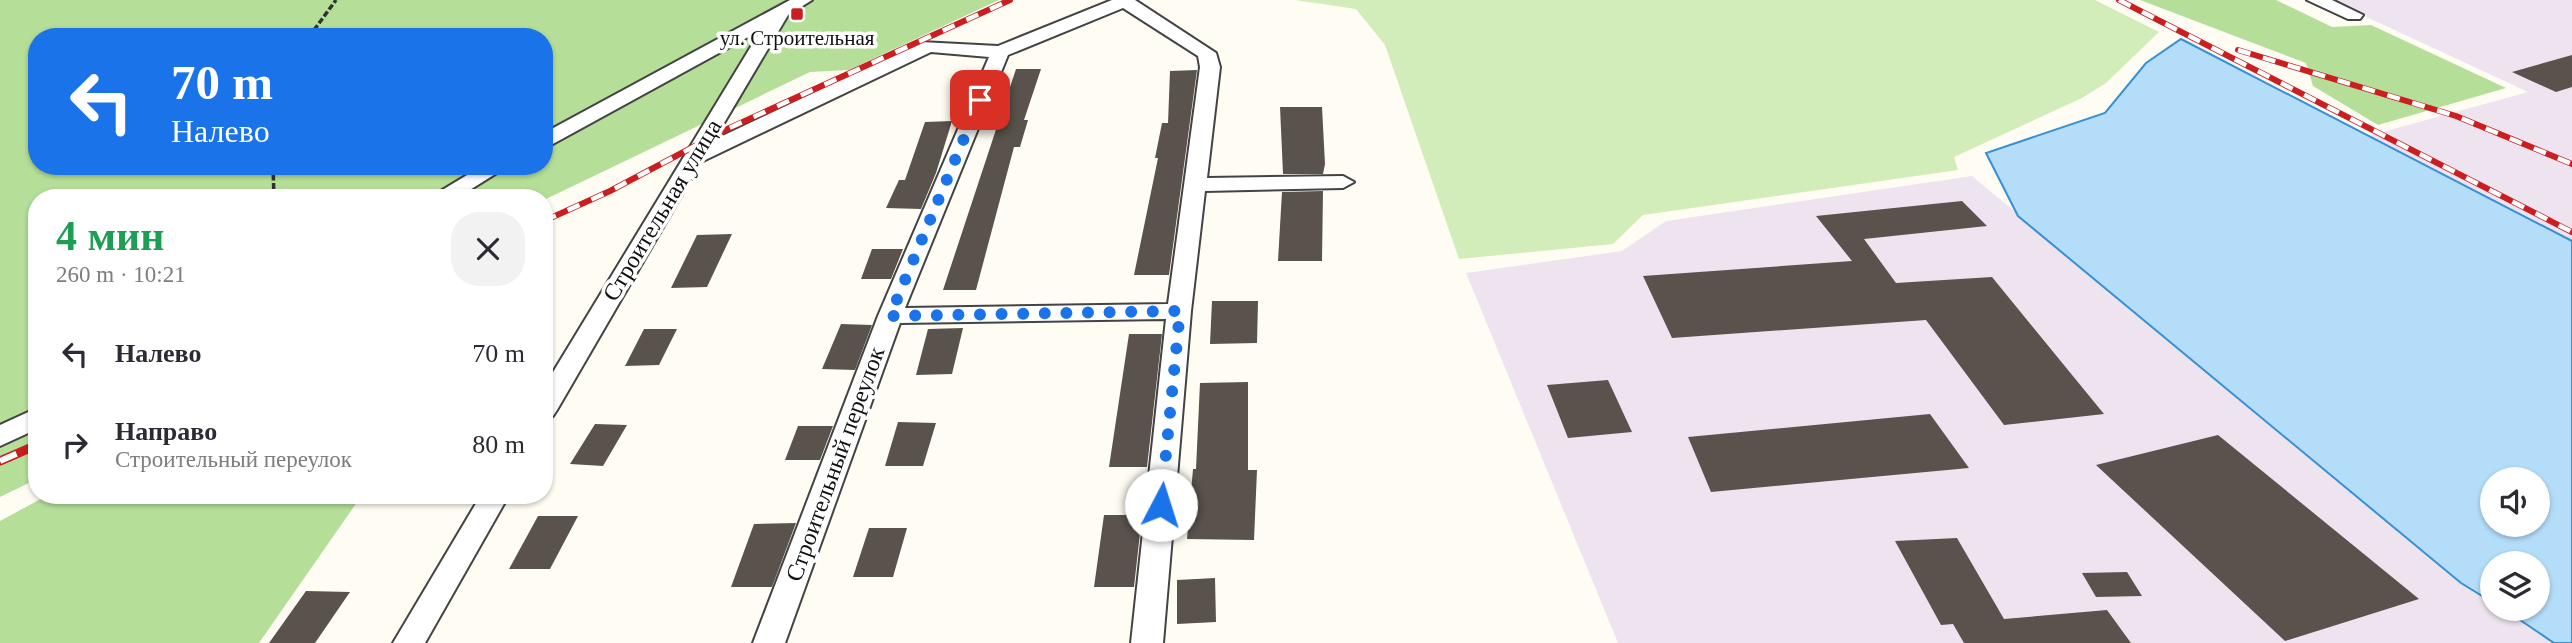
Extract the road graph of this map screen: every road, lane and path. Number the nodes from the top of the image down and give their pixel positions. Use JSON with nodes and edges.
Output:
{"nodes":[{"id":1,"x":336,"y":0,"type":"edge"},
{"id":2,"x":803,"y":0,"type":"edge"},
{"id":3,"x":2316,"y":0,"type":"edge"},
{"id":4,"x":1122,"y":2,"type":"edge"},
{"id":5,"x":782,"y":12,"type":"junction"},
{"id":6,"x":2354,"y":15,"type":"dead end"},
{"id":7,"x":316,"y":28,"type":"edge"},
{"id":8,"x":947,"y":48,"type":"junction"},
{"id":9,"x":1000,"y":52,"type":"junction"},
{"id":10,"x":553,"y":136,"type":"edge"},
{"id":11,"x":692,"y":158,"type":"junction"},
{"id":12,"x":482,"y":175,"type":"edge"},
{"id":13,"x":1343,"y":182,"type":"dead end"},
{"id":14,"x":1195,"y":185,"type":"junction"},
{"id":15,"x":456,"y":189,"type":"edge"},
{"id":16,"x":1180,"y":311,"type":"junction"},
{"id":17,"x":890,"y":316,"type":"junction"},
{"id":18,"x":553,"y":395,"type":"edge"},
{"id":19,"x":28,"y":422,"type":"edge"},
{"id":20,"x":0,"y":437,"type":"edge"},
{"id":21,"x":490,"y":504,"type":"edge"},
{"id":22,"x":409,"y":643,"type":"edge"},
{"id":23,"x":769,"y":643,"type":"edge"},
{"id":24,"x":1147,"y":643,"type":"edge"}],
"edges":[{"from":1,"to":7,"type":"path"},
{"from":2,"to":5,"type":"street"},
{"from":3,"to":6,"type":"street"},
{"from":4,"to":8,"type":"street"},
{"from":4,"to":9,"type":"street"},
{"from":4,"to":14,"type":"street"},
{"from":5,"to":10,"type":"street"},
{"from":5,"to":11,"type":"street","name":"Строительная улица"},
{"from":8,"to":9,"type":"street"},
{"from":8,"to":11,"type":"street"},
{"from":9,"to":17,"type":"street","name":"Строительный переулок"},
{"from":11,"to":18,"type":"street","name":"Строительная улица"},
{"from":12,"to":15,"type":"street"},
{"from":13,"to":14,"type":"street"},
{"from":14,"to":16,"type":"street"},
{"from":16,"to":17,"type":"street"},
{"from":16,"to":24,"type":"street"},
{"from":17,"to":23,"type":"street","name":"Строительный переулок"},
{"from":19,"to":20,"type":"street"},
{"from":21,"to":22,"type":"street"}]}
